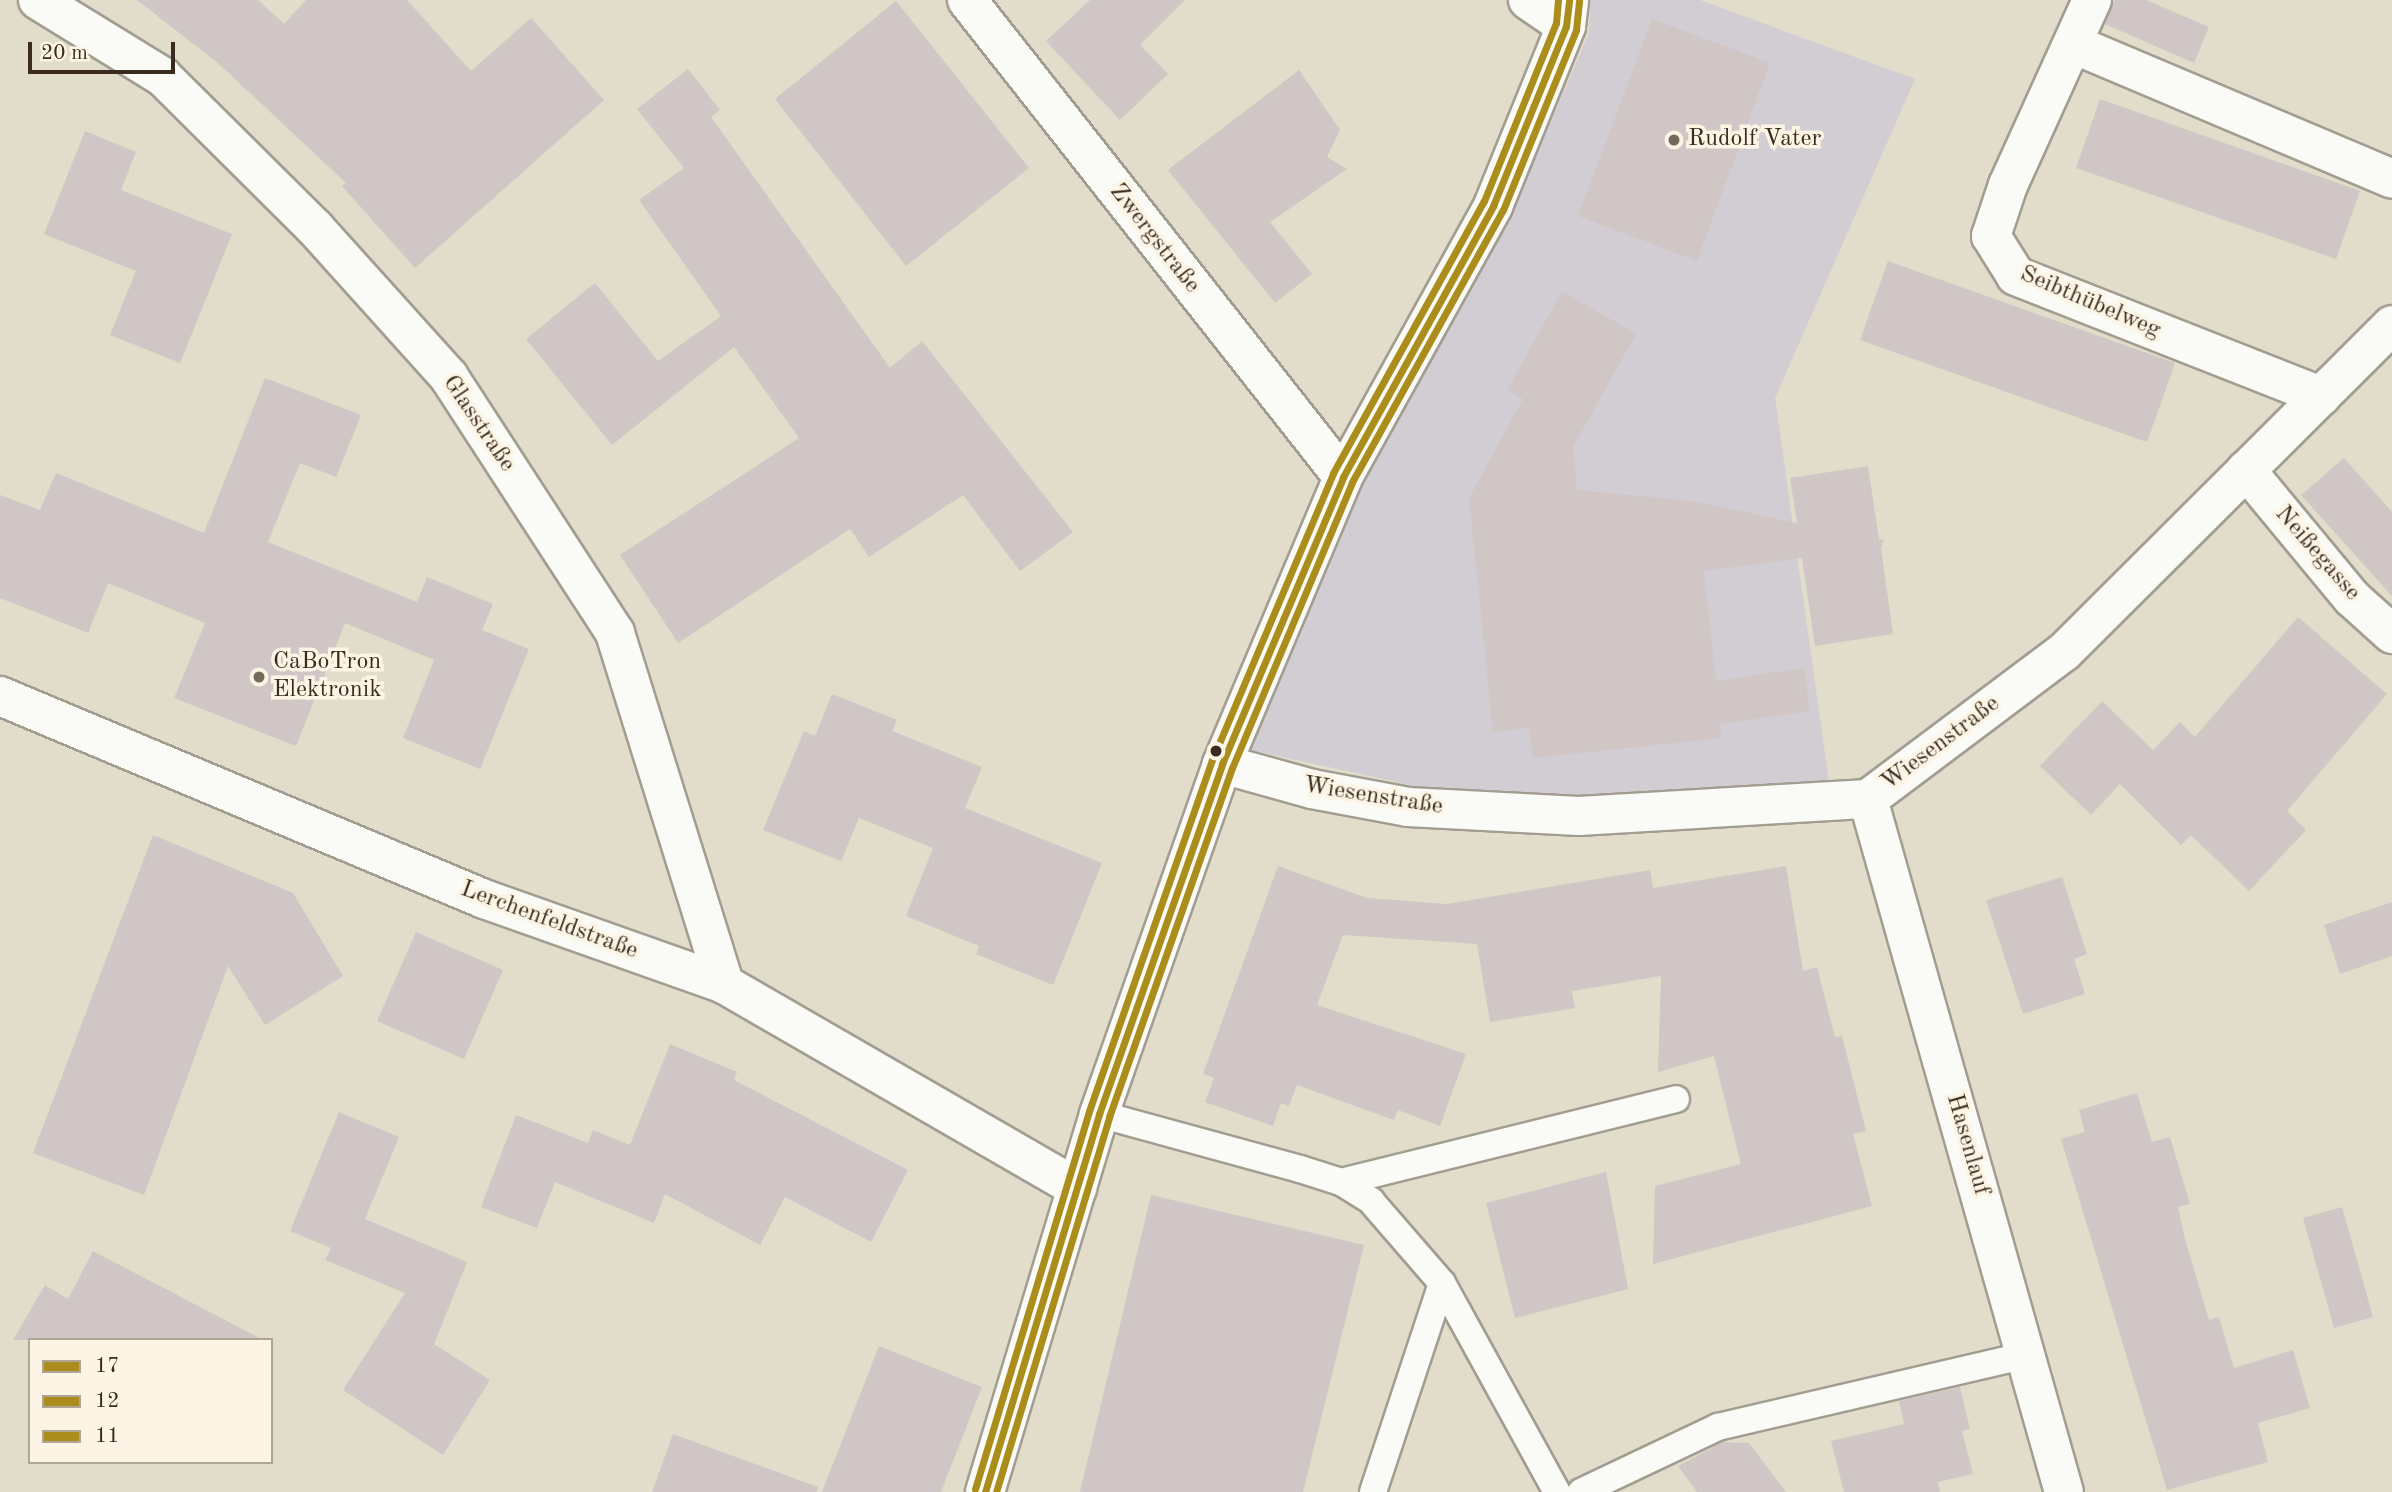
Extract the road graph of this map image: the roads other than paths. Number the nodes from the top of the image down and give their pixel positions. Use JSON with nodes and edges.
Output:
{"nodes":[{"id":1,"x":38,"y":0,"type":"edge"},
{"id":2,"x":967,"y":0,"type":"edge"},
{"id":3,"x":1528,"y":0,"type":"edge"},
{"id":4,"x":2092,"y":0,"type":"edge"},
{"id":5,"x":1568,"y":13,"type":"edge"},
{"id":6,"x":2073,"y":44,"type":"junction"},
{"id":7,"x":2392,"y":179,"type":"edge"},
{"id":8,"x":2392,"y":325,"type":"edge"},
{"id":9,"x":2321,"y":396,"type":"junction"},
{"id":10,"x":2246,"y":470,"type":"junction"},
{"id":11,"x":1343,"y":477,"type":"junction"},
{"id":12,"x":2392,"y":634,"type":"edge"},
{"id":13,"x":0,"y":696,"type":"edge"},
{"id":14,"x":1222,"y":764,"type":"junction"},
{"id":15,"x":1868,"y":799,"type":"junction"},
{"id":16,"x":724,"y":984,"type":"junction"},
{"id":17,"x":1676,"y":1099,"type":"dead end"},
{"id":18,"x":1099,"y":1114,"type":"junction"},
{"id":19,"x":1341,"y":1182,"type":"junction"},
{"id":20,"x":1077,"y":1188,"type":"junction"},
{"id":21,"x":1442,"y":1283,"type":"junction"},
{"id":22,"x":2027,"y":1355,"type":"junction"},
{"id":23,"x":985,"y":1492,"type":"edge"},
{"id":24,"x":1373,"y":1492,"type":"edge"},
{"id":25,"x":1557,"y":1492,"type":"edge"},
{"id":26,"x":1581,"y":1492,"type":"edge"},
{"id":27,"x":2064,"y":1492,"type":"edge"}],
"edges":[{"from":1,"to":16,"type":"street","name":"Glasstraße"},
{"from":2,"to":11,"type":"street","name":"Zwergstraße"},
{"from":3,"to":5,"type":"street"},
{"from":4,"to":6,"type":"street","name":"Seibthübelweg"},
{"from":5,"to":11,"type":"street"},
{"from":6,"to":7,"type":"street"},
{"from":6,"to":9,"type":"street","name":"Seibthübelweg"},
{"from":8,"to":9,"type":"street","name":"Wiesenstraße"},
{"from":9,"to":10,"type":"street","name":"Wiesenstraße"},
{"from":10,"to":12,"type":"street","name":"Neißegasse"},
{"from":10,"to":15,"type":"street","name":"Wiesenstraße"},
{"from":11,"to":14,"type":"street"},
{"from":13,"to":16,"type":"street","name":"Lerchenfeldstraße"},
{"from":14,"to":15,"type":"street","name":"Wiesenstraße"},
{"from":14,"to":18,"type":"street"},
{"from":15,"to":22,"type":"street","name":"Hasenlauf"},
{"from":16,"to":20,"type":"street","name":"Lerchenfeldstraße"},
{"from":17,"to":19,"type":"lane"},
{"from":18,"to":19,"type":"lane"},
{"from":18,"to":20,"type":"street"},
{"from":19,"to":21,"type":"lane"},
{"from":20,"to":23,"type":"street"},
{"from":21,"to":24,"type":"lane"},
{"from":21,"to":25,"type":"lane"},
{"from":22,"to":26,"type":"lane"},
{"from":22,"to":27,"type":"street","name":"Hasenlauf"}]}
